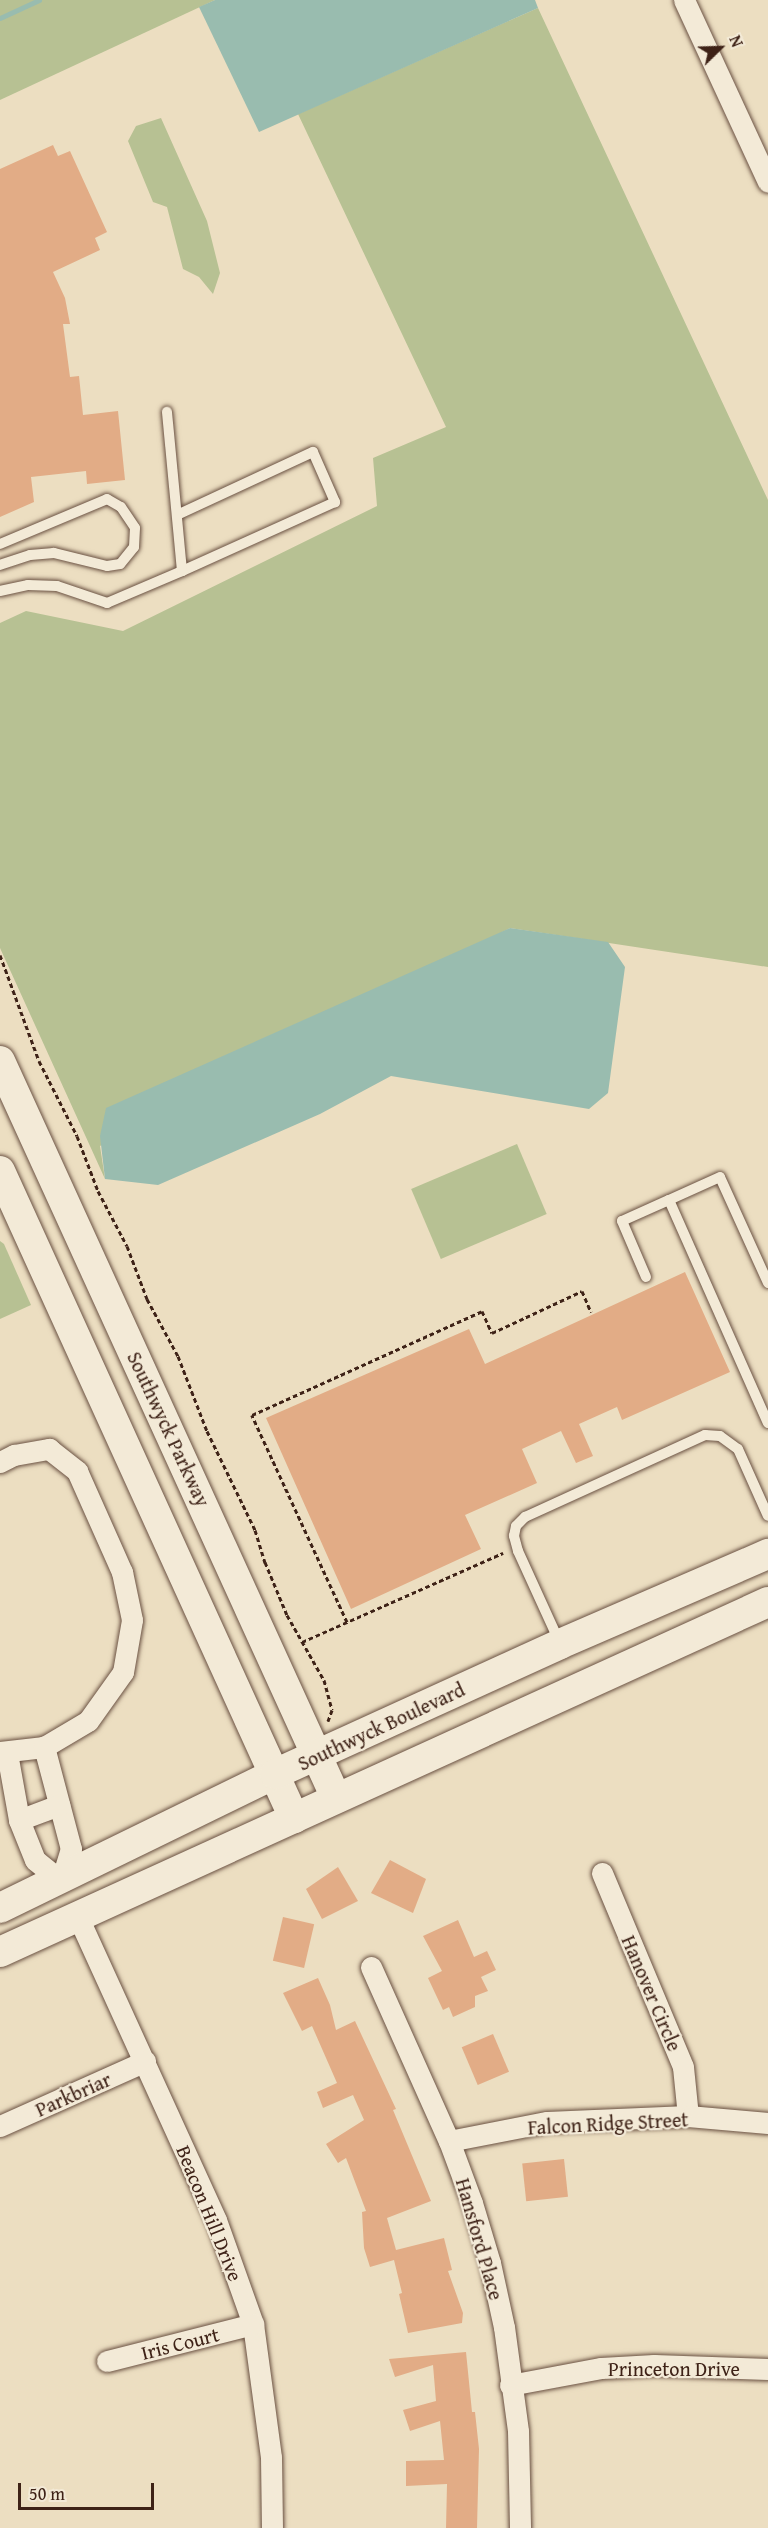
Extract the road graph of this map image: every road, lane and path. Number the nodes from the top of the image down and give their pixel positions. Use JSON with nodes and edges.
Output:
{"nodes":[{"id":1,"x":684,"y":0,"type":"edge"},
{"id":2,"x":768,"y":182,"type":"edge"},
{"id":3,"x":167,"y":412,"type":"dead end"},
{"id":4,"x":177,"y":515,"type":"junction"},
{"id":5,"x":0,"y":544,"type":"edge"},
{"id":6,"x":0,"y":565,"type":"edge"},
{"id":7,"x":182,"y":571,"type":"junction"},
{"id":8,"x":0,"y":591,"type":"edge"},
{"id":9,"x":0,"y":956,"type":"edge"},
{"id":10,"x":0,"y":1061,"type":"edge"},
{"id":11,"x":0,"y":1171,"type":"edge"},
{"id":12,"x":669,"y":1200,"type":"junction"},
{"id":13,"x":646,"y":1277,"type":"dead end"},
{"id":14,"x":768,"y":1283,"type":"edge"},
{"id":15,"x":591,"y":1312,"type":"dead end"},
{"id":16,"x":159,"y":1406,"type":"junction"},
{"id":17,"x":768,"y":1423,"type":"edge"},
{"id":18,"x":117,"y":1425,"type":"junction"},
{"id":19,"x":0,"y":1462,"type":"edge"},
{"id":20,"x":768,"y":1516,"type":"edge"},
{"id":21,"x":517,"y":1547,"type":"junction"},
{"id":22,"x":768,"y":1554,"type":"edge"},
{"id":23,"x":768,"y":1602,"type":"edge"},
{"id":24,"x":347,"y":1622,"type":"junction"},
{"id":25,"x":302,"y":1642,"type":"junction"},
{"id":26,"x":560,"y":1644,"type":"junction"},
{"id":27,"x":580,"y":1689,"type":"junction"},
{"id":28,"x":44,"y":1747,"type":"junction"},
{"id":29,"x":4,"y":1752,"type":"edge"},
{"id":30,"x":317,"y":1755,"type":"junction"},
{"id":31,"x":275,"y":1774,"type":"junction"},
{"id":32,"x":336,"y":1798,"type":"junction"},
{"id":33,"x":59,"y":1805,"type":"junction"},
{"id":34,"x":294,"y":1818,"type":"junction"},
{"id":35,"x":18,"y":1820,"type":"junction"},
{"id":36,"x":602,"y":1873,"type":"dead end"},
{"id":37,"x":61,"y":1881,"type":"junction"},
{"id":38,"x":0,"y":1908,"type":"edge"},
{"id":39,"x":78,"y":1917,"type":"junction"},
{"id":40,"x":0,"y":1952,"type":"edge"},
{"id":41,"x":371,"y":1966,"type":"dead end"},
{"id":42,"x":145,"y":2061,"type":"junction"},
{"id":43,"x":688,"y":2116,"type":"junction"},
{"id":44,"x":768,"y":2123,"type":"edge"},
{"id":45,"x":0,"y":2126,"type":"edge"},
{"id":46,"x":449,"y":2141,"type":"junction"},
{"id":47,"x":253,"y":2324,"type":"junction"},
{"id":48,"x":107,"y":2361,"type":"dead end"},
{"id":49,"x":768,"y":2369,"type":"edge"},
{"id":50,"x":510,"y":2385,"type":"junction"},
{"id":51,"x":272,"y":2528,"type":"edge"},
{"id":52,"x":520,"y":2528,"type":"edge"}],
"edges":[{"from":1,"to":2,"type":"street"},
{"from":3,"to":4,"type":"lane"},
{"from":4,"to":7,"type":"lane"},
{"from":4,"to":7,"type":"lane"},
{"from":5,"to":6,"type":"lane"},
{"from":7,"to":8,"type":"lane"},
{"from":9,"to":25,"type":"path"},
{"from":10,"to":16,"type":"street","name":"Southwyck Parkway"},
{"from":11,"to":18,"type":"street"},
{"from":12,"to":13,"type":"lane"},
{"from":12,"to":14,"type":"lane"},
{"from":12,"to":17,"type":"lane"},
{"from":15,"to":24,"type":"path"},
{"from":16,"to":18,"type":"street"},
{"from":16,"to":30,"type":"street","name":"Southwyck Parkway"},
{"from":18,"to":31,"type":"street"},
{"from":19,"to":28,"type":"street"},
{"from":20,"to":21,"type":"lane"},
{"from":21,"to":24,"type":"path"},
{"from":21,"to":26,"type":"lane"},
{"from":22,"to":26,"type":"street","name":"Southwyck Boulevard"},
{"from":23,"to":27,"type":"street"},
{"from":24,"to":25,"type":"path"},
{"from":25,"to":30,"type":"path"},
{"from":26,"to":27,"type":"street"},
{"from":26,"to":30,"type":"street","name":"Southwyck Boulevard"},
{"from":27,"to":32,"type":"street"},
{"from":28,"to":29,"type":"street"},
{"from":28,"to":33,"type":"street"},
{"from":29,"to":35,"type":"street"},
{"from":30,"to":31,"type":"street","name":"Southwyck Boulevard"},
{"from":30,"to":32,"type":"street","name":"Southwyck Parkway"},
{"from":31,"to":34,"type":"street"},
{"from":31,"to":37,"type":"street","name":"Southwyck Boulevard"},
{"from":32,"to":34,"type":"street"},
{"from":33,"to":35,"type":"street"},
{"from":33,"to":37,"type":"street"},
{"from":34,"to":39,"type":"street"},
{"from":35,"to":37,"type":"street"},
{"from":36,"to":43,"type":"street","name":"Hanover Circle"},
{"from":37,"to":38,"type":"street","name":"Southwyck Boulevard"},
{"from":37,"to":39,"type":"street"},
{"from":39,"to":40,"type":"street"},
{"from":39,"to":42,"type":"street","name":"Beacon Hill Drive"},
{"from":41,"to":46,"type":"street","name":"Hansford Place"},
{"from":42,"to":45,"type":"street","name":"Parkbriar"},
{"from":42,"to":47,"type":"street","name":"Beacon Hill Drive"},
{"from":43,"to":44,"type":"street","name":"Falcon Ridge Street"},
{"from":43,"to":46,"type":"street","name":"Falcon Ridge Street"},
{"from":46,"to":50,"type":"street","name":"Hansford Place"},
{"from":47,"to":48,"type":"street","name":"Iris Court"},
{"from":47,"to":51,"type":"street","name":"Beacon Hill Drive"},
{"from":49,"to":50,"type":"street","name":"Princeton Drive"},
{"from":50,"to":52,"type":"street","name":"Hansford Place"}]}
